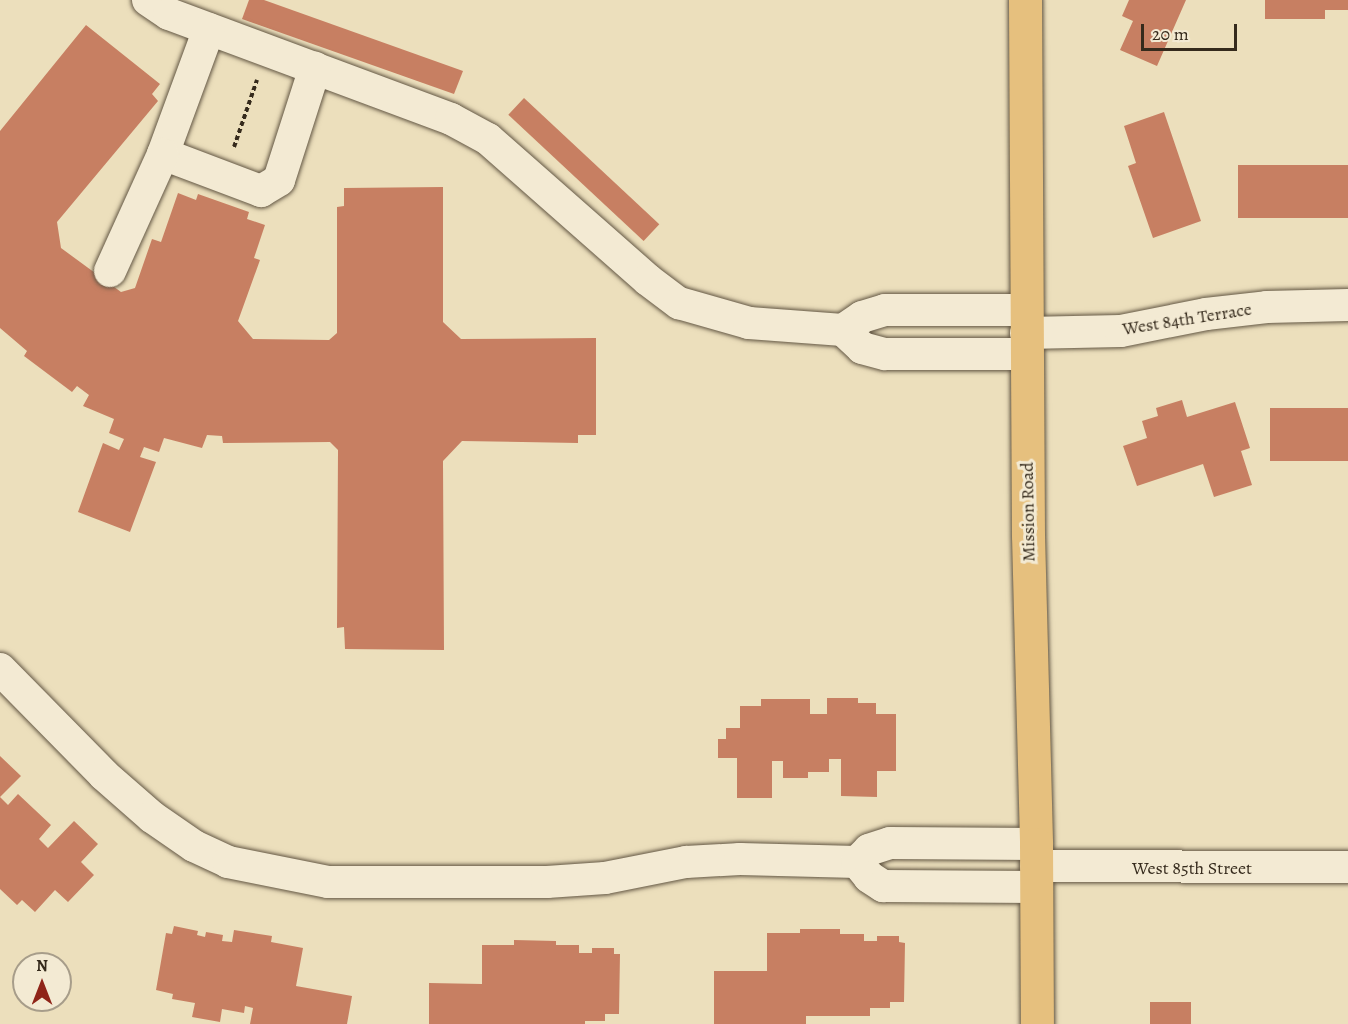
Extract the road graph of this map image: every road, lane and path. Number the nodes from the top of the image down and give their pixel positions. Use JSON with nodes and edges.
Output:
{"nodes":[{"id":1,"x":148,"y":0,"type":"edge"},
{"id":2,"x":1025,"y":0,"type":"edge"},
{"id":3,"x":209,"y":28,"type":"junction"},
{"id":4,"x":315,"y":68,"type":"junction"},
{"id":5,"x":258,"y":77,"type":"dead end"},
{"id":6,"x":231,"y":153,"type":"dead end"},
{"id":7,"x":163,"y":154,"type":"junction"},
{"id":8,"x":110,"y":271,"type":"dead end"},
{"id":9,"x":1348,"y":305,"type":"edge"},
{"id":10,"x":843,"y":330,"type":"junction"},
{"id":11,"x":1026,"y":332,"type":"junction"},
{"id":12,"x":0,"y":669,"type":"edge"},
{"id":13,"x":857,"y":862,"type":"junction"},
{"id":14,"x":1036,"y":866,"type":"junction"},
{"id":15,"x":1348,"y":867,"type":"edge"},
{"id":16,"x":1037,"y":1024,"type":"edge"}],
"edges":[{"from":1,"to":3,"type":"street"},
{"from":2,"to":11,"type":"main road","name":"Mission Road"},
{"from":3,"to":4,"type":"street"},
{"from":3,"to":7,"type":"street"},
{"from":4,"to":7,"type":"street"},
{"from":4,"to":10,"type":"street"},
{"from":5,"to":6,"type":"path"},
{"from":7,"to":8,"type":"street"},
{"from":9,"to":11,"type":"street","name":"West 84th Terrace"},
{"from":10,"to":11,"type":"street"},
{"from":10,"to":11,"type":"street"},
{"from":11,"to":14,"type":"main road","name":"Mission Road"},
{"from":12,"to":13,"type":"street"},
{"from":13,"to":14,"type":"street"},
{"from":13,"to":14,"type":"street"},
{"from":14,"to":15,"type":"street","name":"West 85th Street"},
{"from":14,"to":16,"type":"main road","name":"Mission Road"}]}
